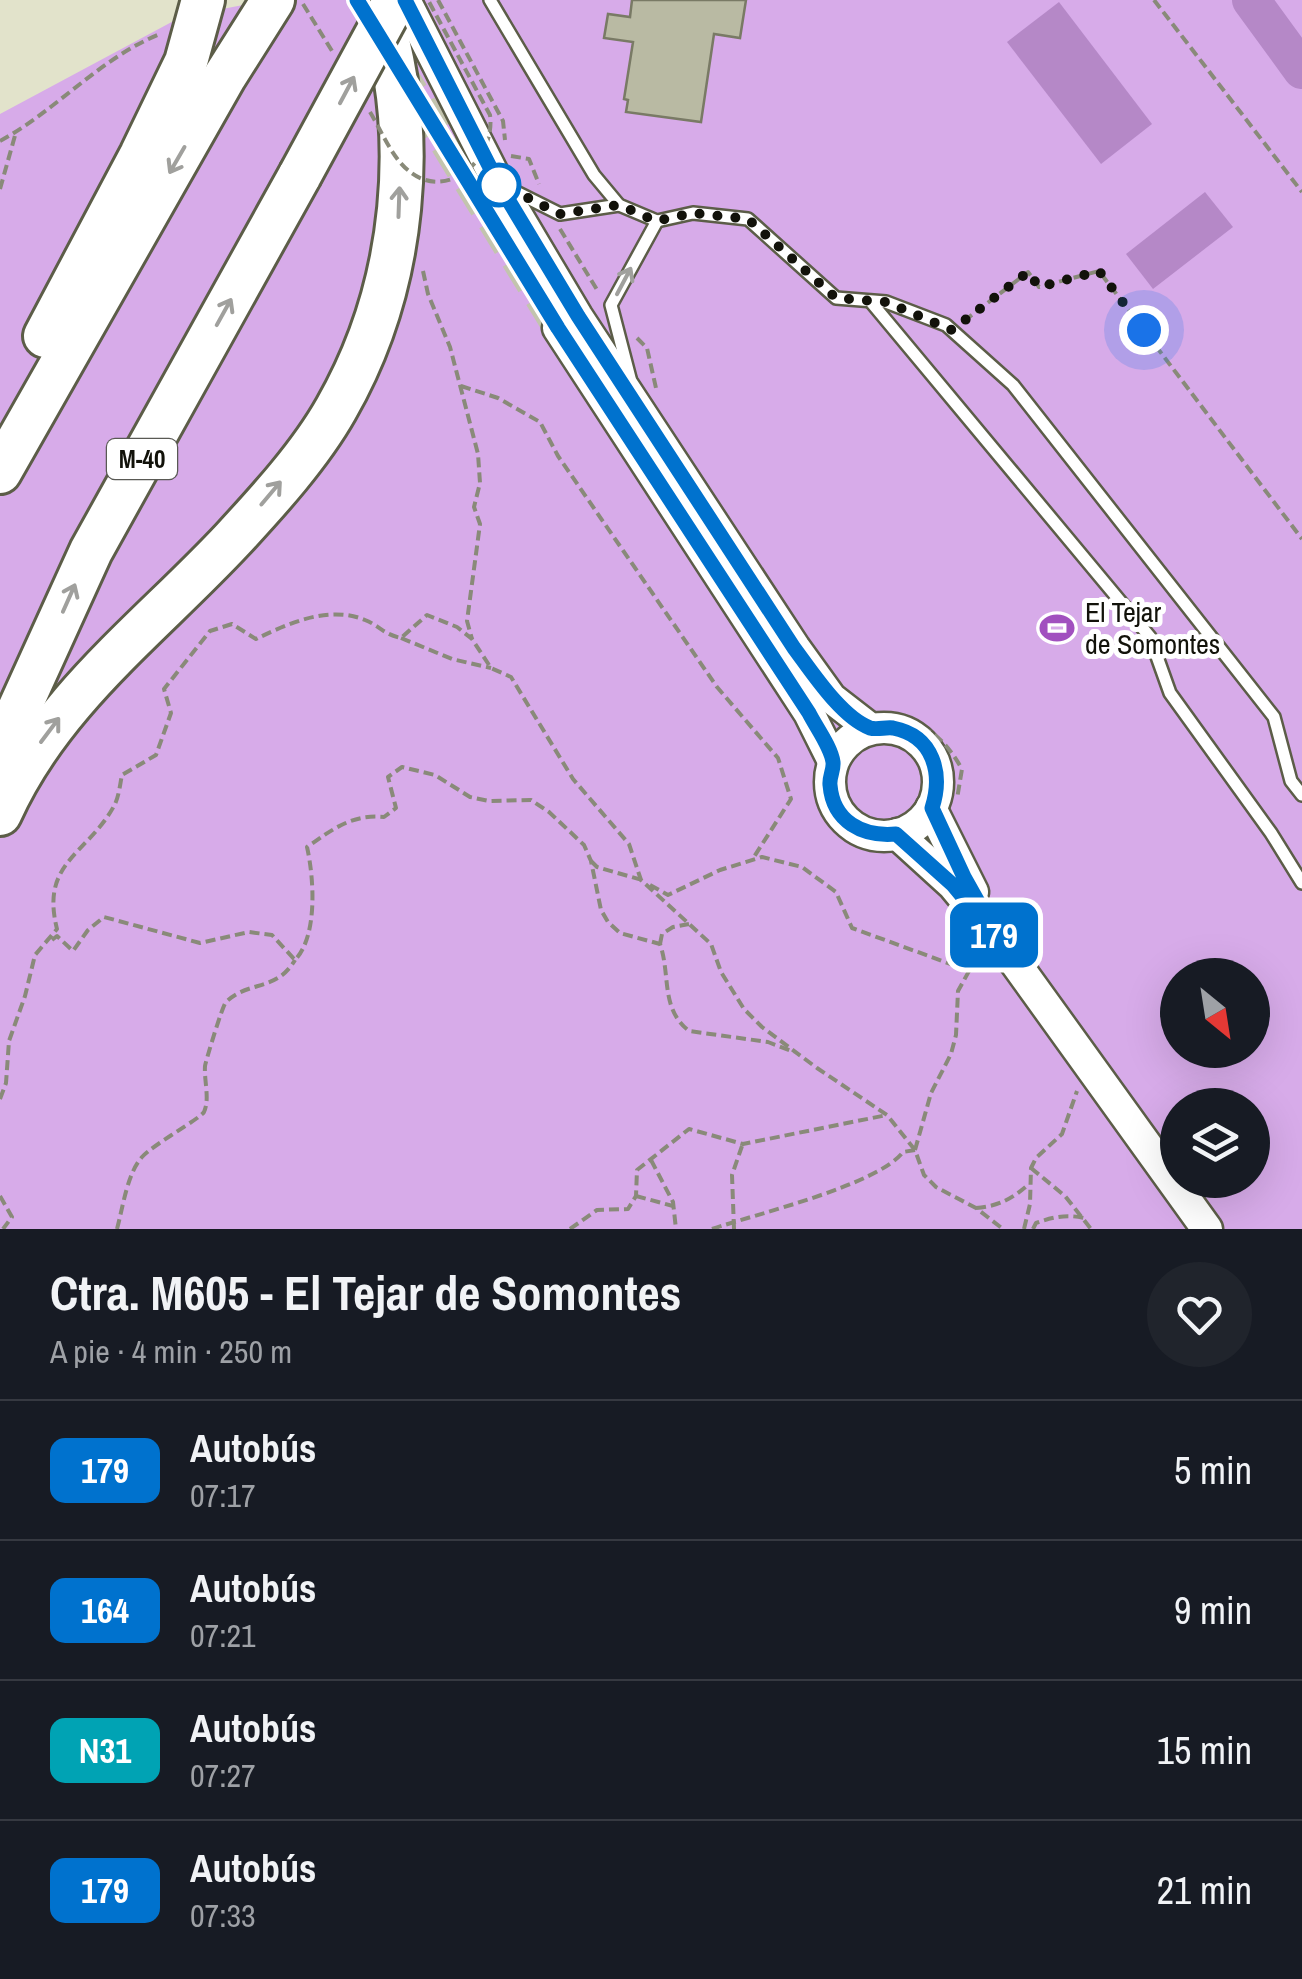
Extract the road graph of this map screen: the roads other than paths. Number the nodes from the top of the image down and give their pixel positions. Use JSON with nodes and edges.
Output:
{"nodes":[{"id":1,"x":203,"y":0,"type":"edge"},
{"id":2,"x":273,"y":0,"type":"edge"},
{"id":3,"x":376,"y":0,"type":"edge"},
{"id":4,"x":395,"y":0,"type":"edge"},
{"id":5,"x":405,"y":0,"type":"edge"},
{"id":6,"x":490,"y":0,"type":"edge"},
{"id":7,"x":498,"y":183,"type":"junction"},
{"id":8,"x":619,"y":205,"type":"junction"},
{"id":9,"x":656,"y":221,"type":"junction"},
{"id":10,"x":870,"y":302,"type":"junction"},
{"id":11,"x":558,"y":328,"type":"tunnel mouth"},
{"id":12,"x":647,"y":402,"type":"junction"},
{"id":13,"x":0,"y":421,"type":"edge"},
{"id":14,"x":0,"y":472,"type":"edge"},
{"id":15,"x":882,"y":723,"type":"junction"},
{"id":16,"x":0,"y":750,"type":"edge"},
{"id":17,"x":833,"y":762,"type":"junction"},
{"id":18,"x":1302,"y":796,"type":"edge"},
{"id":19,"x":944,"y":805,"type":"junction"},
{"id":20,"x":0,"y":814,"type":"edge"},
{"id":21,"x":896,"y":834,"type":"junction"},
{"id":22,"x":1302,"y":883,"type":"edge"},
{"id":23,"x":1001,"y":943,"type":"junction"},
{"id":24,"x":1207,"y":1229,"type":"edge"}],
"edges":[{"from":1,"to":13,"type":"highway"},
{"from":2,"to":14,"type":"highway","one_way":true},
{"from":20,"to":3,"type":"highway","one_way":true},
{"from":16,"to":4,"type":"highway","number":"M-40","one_way":true,"bridge":true},
{"from":5,"to":7,"type":"street"},
{"from":6,"to":8,"type":"lane"},
{"from":7,"to":8,"type":"lane"},
{"from":7,"to":12,"type":"street"},
{"from":8,"to":9,"type":"lane"},
{"from":9,"to":10,"type":"lane"},
{"from":12,"to":9,"type":"lane","one_way":true},
{"from":10,"to":18,"type":"lane"},
{"from":10,"to":22,"type":"lane"},
{"from":11,"to":17,"type":"street"},
{"from":12,"to":15,"type":"street"},
{"from":15,"to":17,"type":"street"},
{"from":15,"to":19,"type":"street"},
{"from":17,"to":21,"type":"street"},
{"from":19,"to":21,"type":"street"},
{"from":19,"to":23,"type":"street"},
{"from":21,"to":23,"type":"street"},
{"from":23,"to":24,"type":"street"}]}
